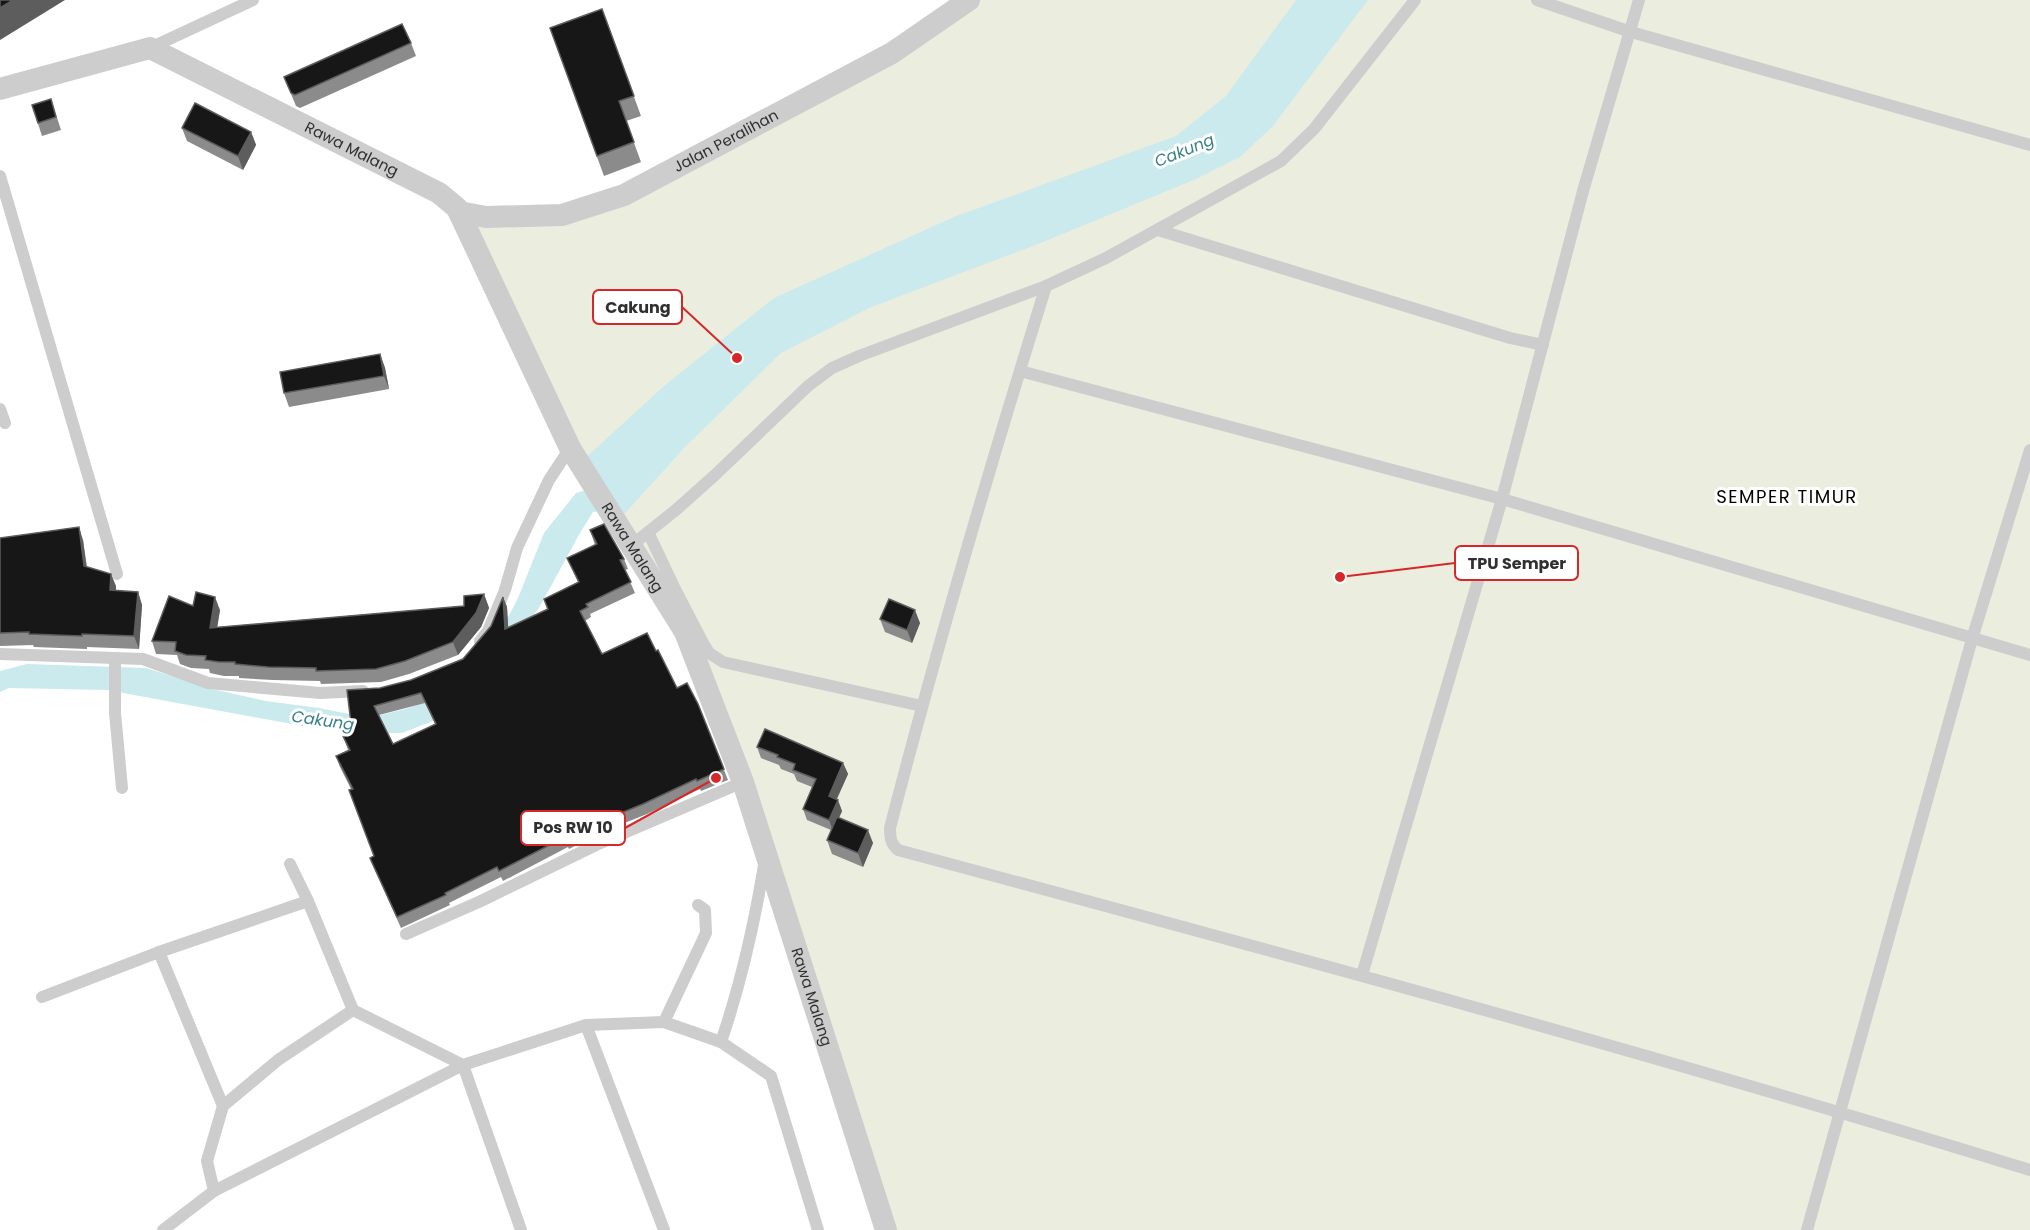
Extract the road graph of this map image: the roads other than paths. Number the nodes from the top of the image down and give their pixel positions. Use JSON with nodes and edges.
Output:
{"nodes":[{"id":1,"x":253,"y":0,"type":"edge"},
{"id":2,"x":969,"y":0,"type":"edge"},
{"id":3,"x":1414,"y":0,"type":"edge"},
{"id":4,"x":1537,"y":0,"type":"edge"},
{"id":5,"x":1639,"y":0,"type":"edge"},
{"id":6,"x":1630,"y":32,"type":"junction"},
{"id":7,"x":150,"y":48,"type":"junction"},
{"id":8,"x":0,"y":89,"type":"edge"},
{"id":9,"x":2030,"y":145,"type":"edge"},
{"id":10,"x":0,"y":176,"type":"edge"},
{"id":11,"x":459,"y":212,"type":"junction"},
{"id":12,"x":1158,"y":230,"type":"junction"},
{"id":13,"x":1046,"y":286,"type":"junction"},
{"id":14,"x":1543,"y":345,"type":"junction"},
{"id":15,"x":1020,"y":371,"type":"junction"},
{"id":16,"x":0,"y":409,"type":"edge"},
{"id":17,"x":5,"y":423,"type":"dead end"},
{"id":18,"x":2030,"y":450,"type":"edge"},
{"id":19,"x":574,"y":453,"type":"junction"},
{"id":20,"x":1502,"y":499,"type":"junction"},
{"id":21,"x":640,"y":539,"type":"junction"},
{"id":22,"x":117,"y":574,"type":"dead end"},
{"id":23,"x":1972,"y":639,"type":"junction"},
{"id":24,"x":0,"y":654,"type":"edge"},
{"id":25,"x":469,"y":654,"type":"edge"},
{"id":26,"x":2030,"y":655,"type":"edge"},
{"id":27,"x":115,"y":662,"type":"junction"},
{"id":28,"x":372,"y":690,"type":"edge"},
{"id":29,"x":922,"y":706,"type":"junction"},
{"id":30,"x":743,"y":782,"type":"junction"},
{"id":31,"x":122,"y":788,"type":"dead end"},
{"id":32,"x":766,"y":855,"type":"junction"},
{"id":33,"x":290,"y":864,"type":"dead end"},
{"id":34,"x":308,"y":901,"type":"junction"},
{"id":35,"x":698,"y":905,"type":"dead end"},
{"id":36,"x":406,"y":934,"type":"dead end"},
{"id":37,"x":159,"y":952,"type":"junction"},
{"id":38,"x":1362,"y":975,"type":"junction"},
{"id":39,"x":42,"y":997,"type":"dead end"},
{"id":40,"x":353,"y":1010,"type":"junction"},
{"id":41,"x":664,"y":1022,"type":"junction"},
{"id":42,"x":586,"y":1025,"type":"junction"},
{"id":43,"x":721,"y":1042,"type":"junction"},
{"id":44,"x":463,"y":1065,"type":"junction"},
{"id":45,"x":223,"y":1106,"type":"junction"},
{"id":46,"x":1841,"y":1112,"type":"junction"},
{"id":47,"x":2030,"y":1170,"type":"edge"},
{"id":48,"x":214,"y":1191,"type":"junction"},
{"id":49,"x":163,"y":1230,"type":"edge"},
{"id":50,"x":521,"y":1230,"type":"edge"},
{"id":51,"x":664,"y":1230,"type":"edge"},
{"id":52,"x":818,"y":1230,"type":"edge"},
{"id":53,"x":886,"y":1230,"type":"edge"},
{"id":54,"x":1807,"y":1230,"type":"edge"}],
"edges":[{"from":1,"to":7,"type":"lane"},
{"from":2,"to":11,"type":"street","name":"Jalan Peralihan"},
{"from":3,"to":12,"type":"lane"},
{"from":4,"to":6,"type":"lane"},
{"from":5,"to":6,"type":"lane"},
{"from":6,"to":9,"type":"lane"},
{"from":6,"to":14,"type":"lane"},
{"from":7,"to":8,"type":"street"},
{"from":7,"to":11,"type":"street","name":"Rawa Malang"},
{"from":10,"to":22,"type":"lane"},
{"from":11,"to":19,"type":"street","name":"Rawa Malang"},
{"from":12,"to":13,"type":"lane"},
{"from":12,"to":14,"type":"lane"},
{"from":13,"to":15,"type":"lane"},
{"from":13,"to":21,"type":"lane"},
{"from":14,"to":20,"type":"lane"},
{"from":15,"to":20,"type":"lane"},
{"from":15,"to":29,"type":"lane"},
{"from":16,"to":17,"type":"lane"},
{"from":18,"to":23,"type":"lane"},
{"from":19,"to":21,"type":"street","name":"Rawa Malang"},
{"from":19,"to":25,"type":"lane"},
{"from":20,"to":23,"type":"lane"},
{"from":20,"to":38,"type":"lane"},
{"from":21,"to":29,"type":"lane"},
{"from":21,"to":30,"type":"street","name":"Rawa Malang"},
{"from":23,"to":26,"type":"lane"},
{"from":23,"to":46,"type":"lane"},
{"from":24,"to":27,"type":"lane"},
{"from":27,"to":28,"type":"lane"},
{"from":27,"to":31,"type":"lane"},
{"from":29,"to":38,"type":"lane"},
{"from":30,"to":32,"type":"street","name":"Rawa Malang"},
{"from":30,"to":36,"type":"lane"},
{"from":32,"to":43,"type":"lane"},
{"from":32,"to":53,"type":"street","name":"Rawa Malang"},
{"from":33,"to":34,"type":"lane"},
{"from":34,"to":37,"type":"lane"},
{"from":34,"to":40,"type":"lane"},
{"from":35,"to":41,"type":"lane"},
{"from":37,"to":39,"type":"lane"},
{"from":37,"to":45,"type":"lane"},
{"from":38,"to":46,"type":"lane"},
{"from":40,"to":44,"type":"lane"},
{"from":40,"to":45,"type":"lane"},
{"from":41,"to":42,"type":"lane"},
{"from":41,"to":43,"type":"lane"},
{"from":42,"to":44,"type":"lane"},
{"from":42,"to":51,"type":"lane"},
{"from":43,"to":52,"type":"lane"},
{"from":44,"to":48,"type":"lane"},
{"from":44,"to":50,"type":"lane"},
{"from":45,"to":48,"type":"lane"},
{"from":46,"to":47,"type":"lane"},
{"from":46,"to":54,"type":"lane"},
{"from":48,"to":49,"type":"lane"}]}
